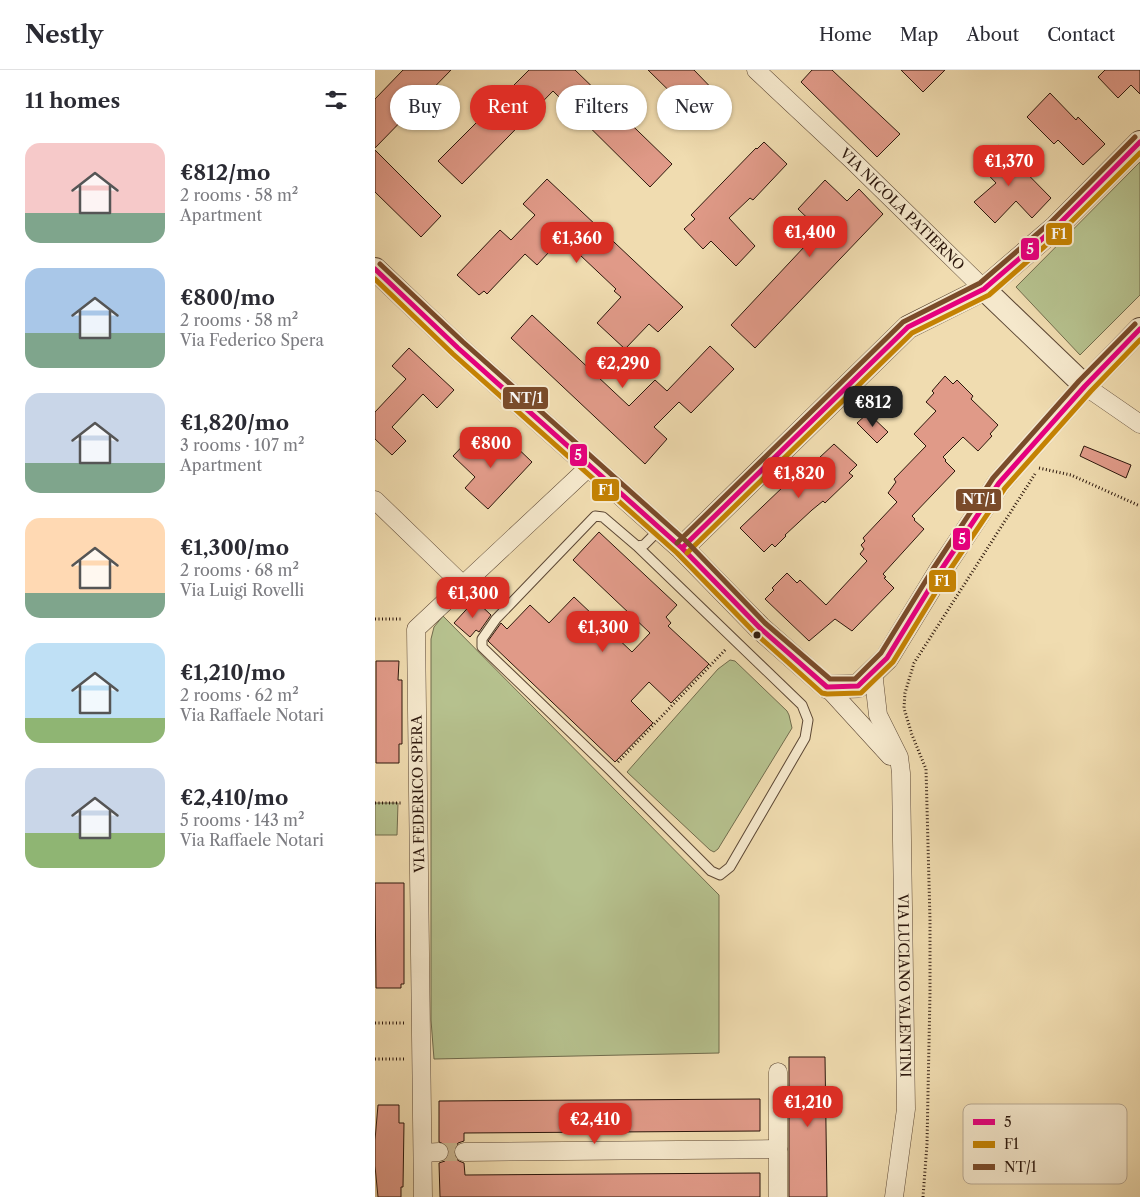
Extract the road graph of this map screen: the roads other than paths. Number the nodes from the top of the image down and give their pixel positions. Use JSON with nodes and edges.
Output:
{"nodes":[{"id":1,"x":755,"y":70,"type":"edge"},
{"id":2,"x":1140,"y":142,"type":"edge"},
{"id":3,"x":375,"y":270,"type":"edge"},
{"id":4,"x":984,"y":289,"type":"junction"},
{"id":5,"x":1140,"y":329,"type":"edge"},
{"id":6,"x":1085,"y":386,"type":"junction"},
{"id":7,"x":1140,"y":424,"type":"edge"},
{"id":8,"x":590,"y":466,"type":"junction"},
{"id":9,"x":375,"y":500,"type":"edge"},
{"id":10,"x":660,"y":528,"type":"junction"},
{"id":11,"x":637,"y":546,"type":"junction"},
{"id":12,"x":682,"y":548,"type":"junction"},
{"id":13,"x":464,"y":586,"type":"junction"},
{"id":14,"x":873,"y":671,"type":"junction"},
{"id":15,"x":827,"y":687,"type":"junction"},
{"id":16,"x":901,"y":773,"type":"junction"},
{"id":17,"x":777,"y":1072,"type":"dead end"},
{"id":18,"x":777,"y":1149,"type":"junction"},
{"id":19,"x":464,"y":1152,"type":"tunnel mouth"},
{"id":20,"x":423,"y":1197,"type":"edge"},
{"id":21,"x":778,"y":1197,"type":"edge"},
{"id":22,"x":894,"y":1197,"type":"edge"}],
"edges":[{"from":1,"to":4,"type":"street","name":"VIA NICOLA PATIERNO"},
{"from":2,"to":4,"type":"street"},
{"from":3,"to":8,"type":"street"},
{"from":4,"to":6,"type":"street"},
{"from":4,"to":12,"type":"street"},
{"from":5,"to":6,"type":"street"},
{"from":6,"to":7,"type":"street"},
{"from":6,"to":14,"type":"street"},
{"from":8,"to":10,"type":"street"},
{"from":8,"to":13,"type":"street","name":"VIA FEDERICO SPERA"},
{"from":9,"to":13,"type":"street"},
{"from":10,"to":11,"type":"lane"},
{"from":10,"to":12,"type":"street"},
{"from":11,"to":11,"type":"lane"},
{"from":12,"to":15,"type":"street"},
{"from":13,"to":20,"type":"street","name":"VIA FEDERICO SPERA"},
{"from":14,"to":15,"type":"street"},
{"from":14,"to":16,"type":"street","name":"VIA LUCIANO VALENTINI"},
{"from":15,"to":16,"type":"street"},
{"from":16,"to":22,"type":"street","name":"VIA LUCIANO VALENTINI"},
{"from":17,"to":18,"type":"street"},
{"from":18,"to":19,"type":"street"},
{"from":18,"to":21,"type":"street"}]}
